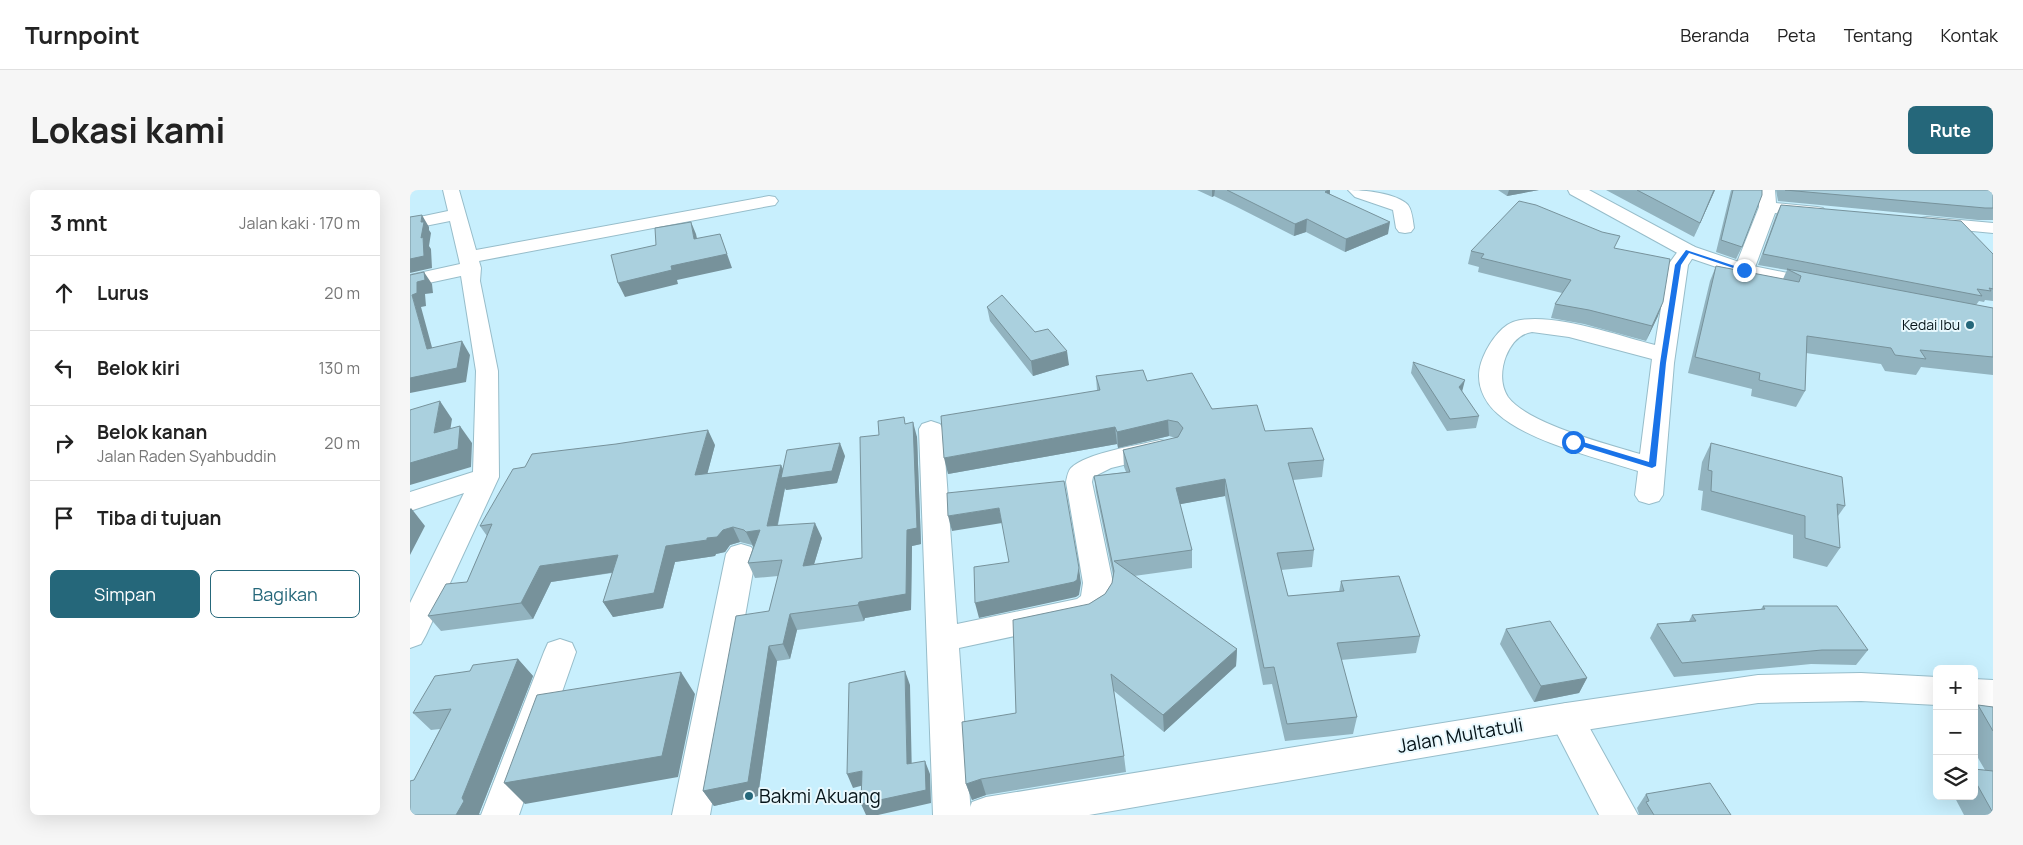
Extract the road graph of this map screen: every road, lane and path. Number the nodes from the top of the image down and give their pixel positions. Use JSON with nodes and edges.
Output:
{"nodes":[{"id":1,"x":451,"y":190,"type":"edge"},
{"id":2,"x":1356,"y":190,"type":"edge"},
{"id":3,"x":1576,"y":190,"type":"edge"},
{"id":4,"x":1768,"y":198,"type":"edge"},
{"id":5,"x":769,"y":201,"type":"dead end"},
{"id":6,"x":1835,"y":213,"type":"edge"},
{"id":7,"x":456,"y":214,"type":"junction"},
{"id":8,"x":1911,"y":221,"type":"edge"},
{"id":9,"x":410,"y":224,"type":"edge"},
{"id":10,"x":1405,"y":228,"type":"dead end"},
{"id":11,"x":1993,"y":228,"type":"edge"},
{"id":12,"x":1688,"y":251,"type":"junction"},
{"id":13,"x":469,"y":262,"type":"junction"},
{"id":14,"x":1744,"y":270,"type":"junction"},
{"id":15,"x":410,"y":281,"type":"edge"},
{"id":16,"x":1840,"y":288,"type":"edge"},
{"id":17,"x":1665,"y":355,"type":"junction"},
{"id":18,"x":931,"y":429,"type":"dead end"},
{"id":19,"x":1169,"y":446,"type":"edge"},
{"id":20,"x":1652,"y":466,"type":"junction"},
{"id":21,"x":486,"y":477,"type":"junction"},
{"id":22,"x":1649,"y":495,"type":"dead end"},
{"id":23,"x":410,"y":502,"type":"edge"},
{"id":24,"x":741,"y":554,"type":"dead end"},
{"id":25,"x":410,"y":634,"type":"edge"},
{"id":26,"x":944,"y":639,"type":"junction"},
{"id":27,"x":560,"y":652,"type":"dead end"},
{"id":28,"x":1933,"y":691,"type":"edge"},
{"id":29,"x":1978,"y":693,"type":"edge"},
{"id":30,"x":1993,"y":694,"type":"edge"},
{"id":31,"x":1566,"y":718,"type":"junction"},
{"id":32,"x":500,"y":815,"type":"edge"},
{"id":33,"x":691,"y":815,"type":"edge"},
{"id":34,"x":952,"y":815,"type":"edge"},
{"id":35,"x":986,"y":815,"type":"edge"},
{"id":36,"x":1619,"y":815,"type":"edge"}],
"edges":[{"from":1,"to":7,"type":"street"},
{"from":2,"to":10,"type":"street"},
{"from":3,"to":12,"type":"street"},
{"from":4,"to":6,"type":"street"},
{"from":4,"to":14,"type":"street"},
{"from":5,"to":13,"type":"street"},
{"from":7,"to":9,"type":"street"},
{"from":7,"to":13,"type":"street"},
{"from":8,"to":11,"type":"street"},
{"from":12,"to":14,"type":"street"},
{"from":12,"to":17,"type":"street"},
{"from":13,"to":15,"type":"street"},
{"from":13,"to":21,"type":"street"},
{"from":14,"to":16,"type":"street"},
{"from":17,"to":20,"type":"street"},
{"from":17,"to":20,"type":"street"},
{"from":18,"to":26,"type":"street"},
{"from":19,"to":26,"type":"street"},
{"from":20,"to":22,"type":"street"},
{"from":21,"to":23,"type":"street"},
{"from":21,"to":25,"type":"street"},
{"from":24,"to":33,"type":"street"},
{"from":26,"to":34,"type":"street"},
{"from":27,"to":32,"type":"street"},
{"from":28,"to":31,"type":"street","name":"Jalan Multatuli"},
{"from":29,"to":30,"type":"street"},
{"from":31,"to":35,"type":"street","name":"Jalan Multatuli"},
{"from":31,"to":36,"type":"street"}]}
